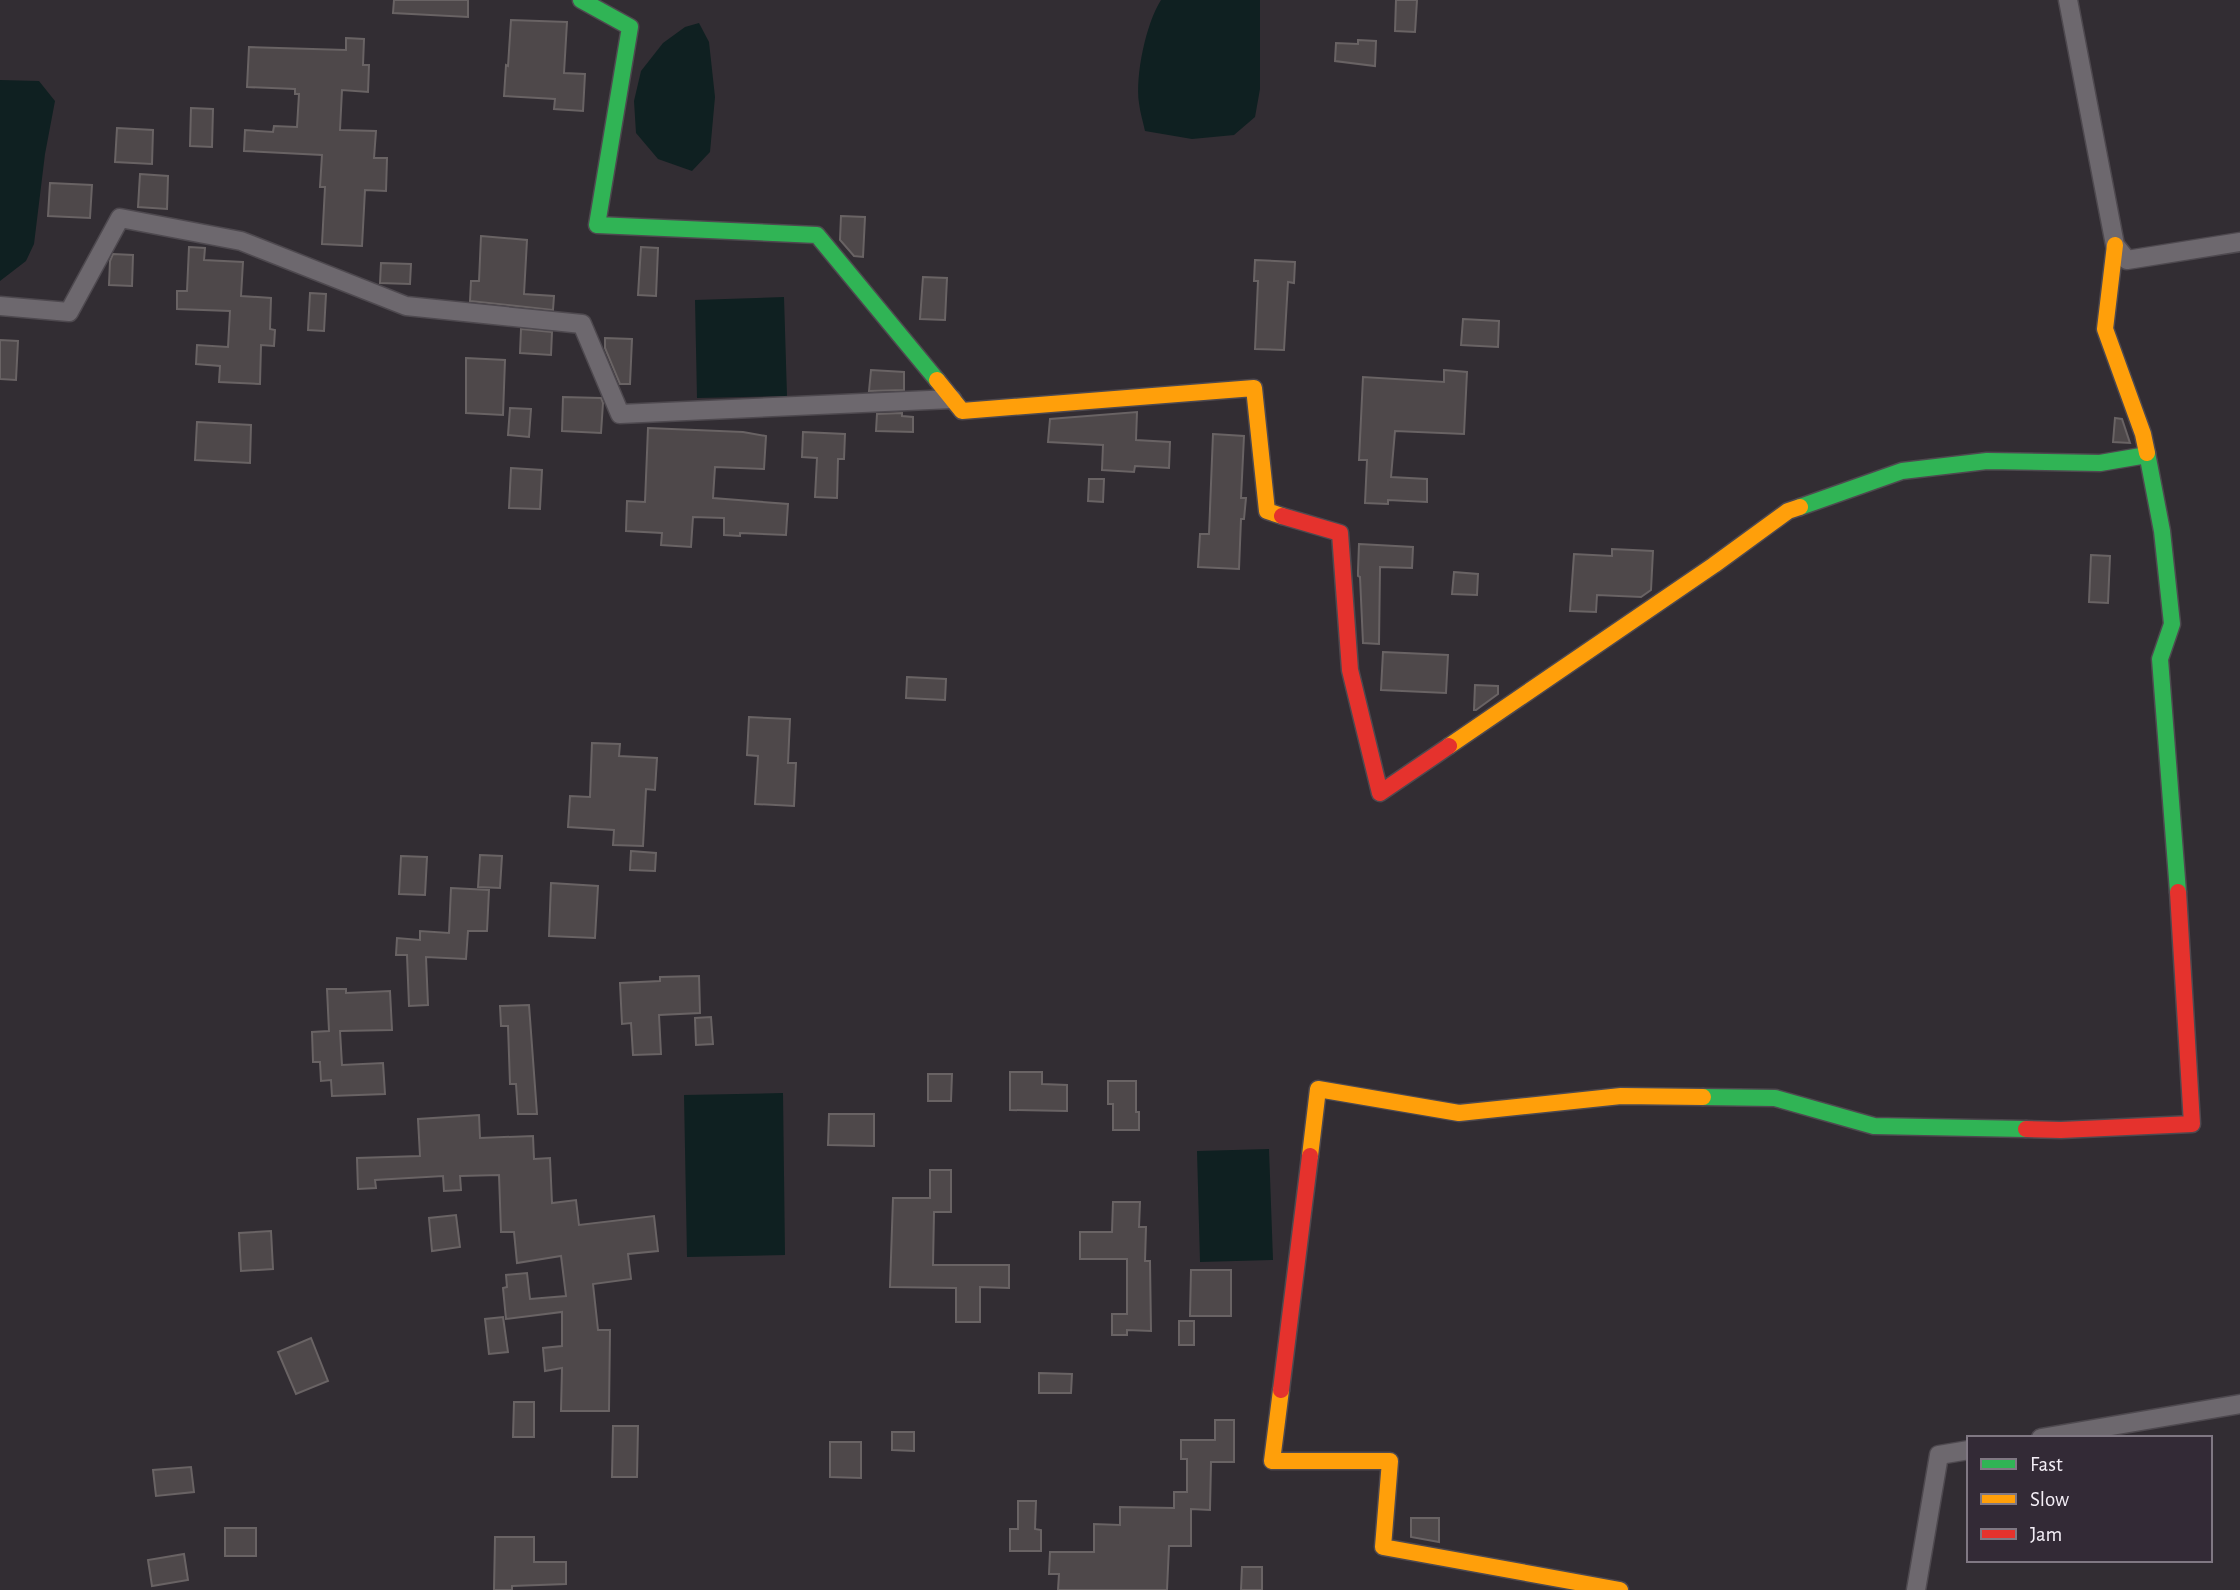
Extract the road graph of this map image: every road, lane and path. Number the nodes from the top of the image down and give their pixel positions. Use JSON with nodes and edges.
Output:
{"nodes":[{"id":1,"x":582,"y":0,"type":"edge"},
{"id":2,"x":2068,"y":0,"type":"edge"},
{"id":3,"x":598,"y":4,"type":"edge"},
{"id":4,"x":2240,"y":242,"type":"edge"},
{"id":5,"x":2115,"y":245,"type":"junction"},
{"id":6,"x":0,"y":306,"type":"edge"},
{"id":7,"x":952,"y":399,"type":"junction"},
{"id":8,"x":2147,"y":455,"type":"junction"},
{"id":9,"x":2240,"y":1405,"type":"edge"},
{"id":10,"x":2053,"y":1436,"type":"edge"},
{"id":11,"x":1967,"y":1450,"type":"edge"},
{"id":12,"x":1620,"y":1590,"type":"edge"},
{"id":13,"x":1916,"y":1590,"type":"edge"}],
"edges":[{"from":1,"to":3,"type":"street"},
{"from":2,"to":5,"type":"street"},
{"from":3,"to":7,"type":"street"},
{"from":4,"to":5,"type":"street"},
{"from":5,"to":8,"type":"street"},
{"from":6,"to":7,"type":"street"},
{"from":7,"to":8,"type":"street"},
{"from":8,"to":12,"type":"street"},
{"from":9,"to":10,"type":"street"},
{"from":11,"to":13,"type":"street"}]}
